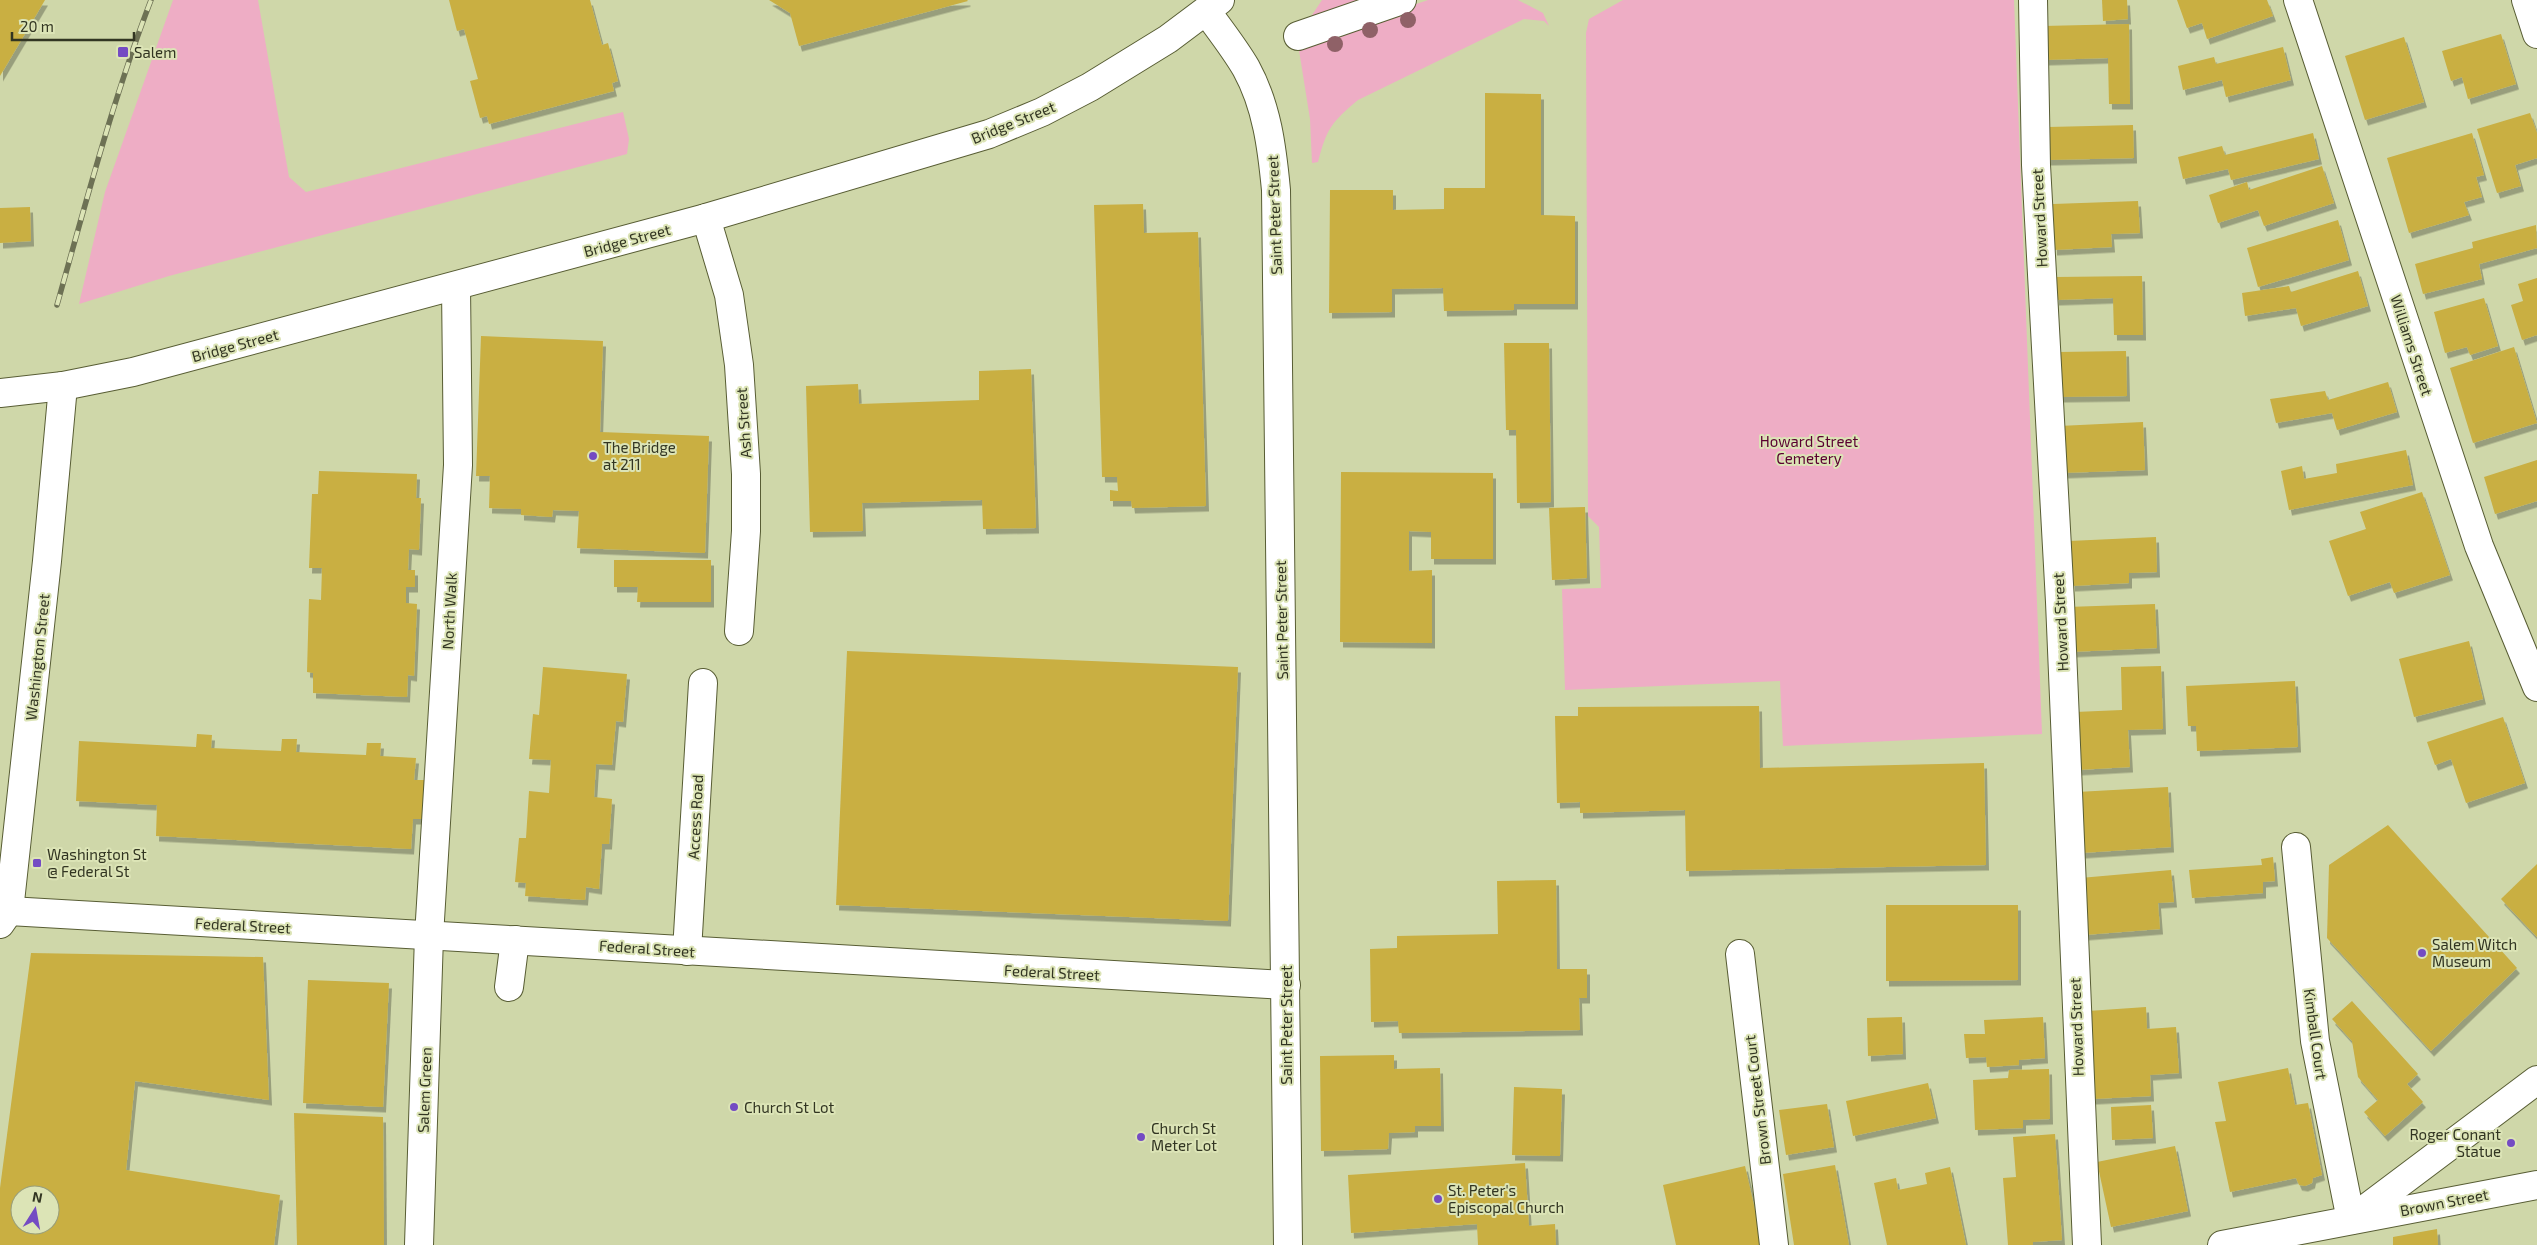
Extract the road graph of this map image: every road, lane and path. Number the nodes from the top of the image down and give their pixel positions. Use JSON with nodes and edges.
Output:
{"nodes":[{"id":1,"x":1402,"y":0,"type":"edge"},
{"id":2,"x":2033,"y":0,"type":"edge"},
{"id":3,"x":2298,"y":0,"type":"edge"},
{"id":4,"x":2526,"y":0,"type":"edge"},
{"id":5,"x":1213,"y":6,"type":"edge"},
{"id":6,"x":2537,"y":34,"type":"edge"},
{"id":7,"x":1298,"y":36,"type":"dead end"},
{"id":8,"x":706,"y":218,"type":"junction"},
{"id":9,"x":456,"y":287,"type":"junction"},
{"id":10,"x":62,"y":386,"type":"junction"},
{"id":11,"x":0,"y":393,"type":"edge"},
{"id":12,"x":739,"y":631,"type":"dead end"},
{"id":13,"x":702,"y":684,"type":"dead end"},
{"id":14,"x":2537,"y":687,"type":"edge"},
{"id":15,"x":2296,"y":847,"type":"dead end"},
{"id":16,"x":4,"y":918,"type":"edge"},
{"id":17,"x":429,"y":936,"type":"junction"},
{"id":18,"x":515,"y":940,"type":"junction"},
{"id":19,"x":687,"y":951,"type":"junction"},
{"id":20,"x":1740,"y":954,"type":"dead end"},
{"id":21,"x":1286,"y":986,"type":"junction"},
{"id":22,"x":509,"y":987,"type":"dead end"},
{"id":23,"x":2537,"y":1080,"type":"edge"},
{"id":24,"x":2537,"y":1185,"type":"edge"},
{"id":25,"x":2351,"y":1220,"type":"junction"},
{"id":26,"x":419,"y":1245,"type":"edge"},
{"id":27,"x":1288,"y":1245,"type":"edge"},
{"id":28,"x":1774,"y":1245,"type":"edge"},
{"id":29,"x":2086,"y":1245,"type":"edge"},
{"id":30,"x":2222,"y":1245,"type":"edge"}],
"edges":[{"from":1,"to":7,"type":"main road"},
{"from":2,"to":29,"type":"main road","name":"Howard Street"},
{"from":3,"to":14,"type":"main road","name":"Williams Street"},
{"from":4,"to":6,"type":"main road"},
{"from":5,"to":8,"type":"main road","name":"Bridge Street"},
{"from":5,"to":21,"type":"main road","name":"Saint Peter Street"},
{"from":8,"to":9,"type":"main road","name":"Bridge Street"},
{"from":8,"to":12,"type":"main road","name":"Ash Street"},
{"from":9,"to":10,"type":"main road","name":"Bridge Street"},
{"from":9,"to":17,"type":"main road","name":"North Walk"},
{"from":10,"to":11,"type":"main road","name":"Bridge Street"},
{"from":10,"to":16,"type":"main road","name":"Washington Street"},
{"from":13,"to":19,"type":"main road","name":"Access Road"},
{"from":15,"to":25,"type":"main road","name":"Kimball Court"},
{"from":16,"to":17,"type":"main road","name":"Federal Street"},
{"from":17,"to":18,"type":"main road","name":"Federal Street"},
{"from":17,"to":26,"type":"main road","name":"Salem Green"},
{"from":18,"to":19,"type":"main road","name":"Federal Street"},
{"from":18,"to":22,"type":"main road"},
{"from":19,"to":21,"type":"main road","name":"Federal Street"},
{"from":20,"to":28,"type":"main road","name":"Brown Street Court"},
{"from":21,"to":27,"type":"main road","name":"Saint Peter Street"},
{"from":23,"to":25,"type":"main road","name":"Brown Street"},
{"from":24,"to":25,"type":"main road","name":"Brown Street"},
{"from":25,"to":30,"type":"main road","name":"Brown Street"}]}
